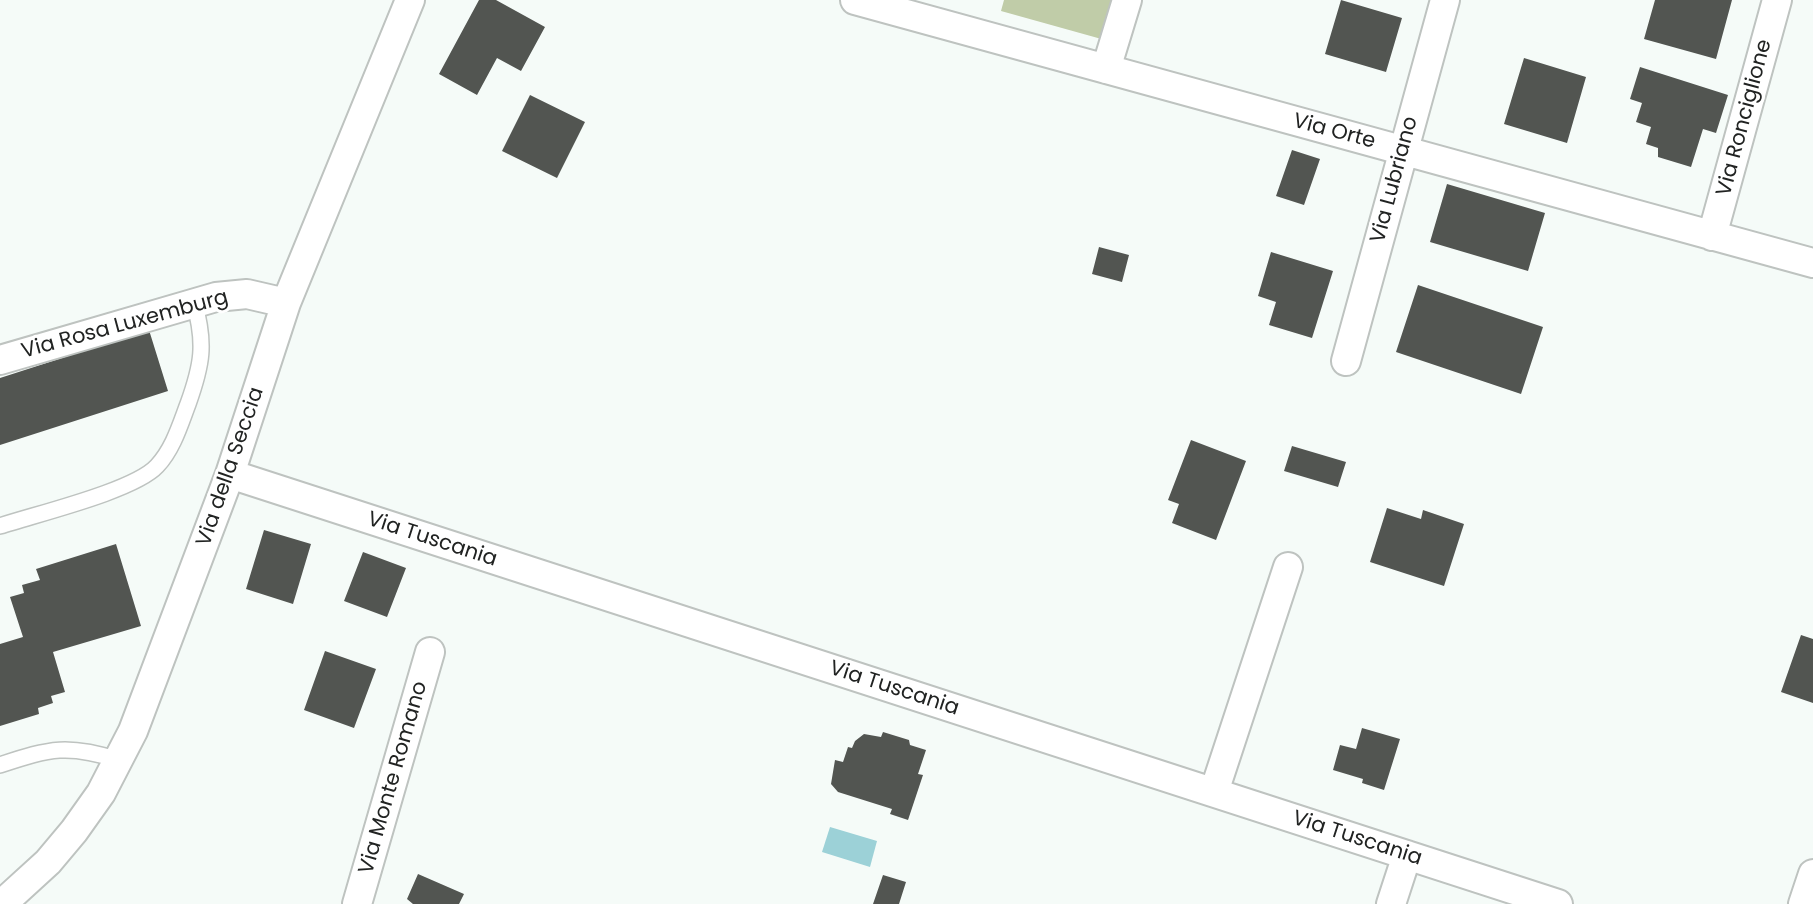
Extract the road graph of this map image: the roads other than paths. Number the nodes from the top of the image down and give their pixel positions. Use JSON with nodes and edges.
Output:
{"nodes":[{"id":1,"x":410,"y":0,"type":"edge"},
{"id":2,"x":1127,"y":0,"type":"edge"},
{"id":3,"x":1445,"y":0,"type":"edge"},
{"id":4,"x":1777,"y":0,"type":"edge"},
{"id":5,"x":869,"y":2,"type":"edge"},
{"id":6,"x":1106,"y":69,"type":"junction"},
{"id":7,"x":1404,"y":151,"type":"junction"},
{"id":8,"x":1712,"y":236,"type":"junction"},
{"id":9,"x":1813,"y":263,"type":"edge"},
{"id":10,"x":194,"y":303,"type":"junction"},
{"id":11,"x":286,"y":303,"type":"junction"},
{"id":12,"x":0,"y":360,"type":"edge"},
{"id":13,"x":1346,"y":361,"type":"dead end"},
{"id":14,"x":230,"y":474,"type":"junction"},
{"id":15,"x":0,"y":526,"type":"edge"},
{"id":16,"x":1288,"y":567,"type":"dead end"},
{"id":17,"x":430,"y":652,"type":"dead end"},
{"id":18,"x":119,"y":760,"type":"junction"},
{"id":19,"x":0,"y":765,"type":"edge"},
{"id":20,"x":1214,"y":792,"type":"junction"},
{"id":21,"x":1407,"y":855,"type":"junction"},
{"id":22,"x":1813,"y":874,"type":"edge"},
{"id":23,"x":2,"y":904,"type":"edge"},
{"id":24,"x":357,"y":904,"type":"edge"},
{"id":25,"x":1391,"y":904,"type":"edge"},
{"id":26,"x":1558,"y":904,"type":"edge"},
{"id":27,"x":1803,"y":904,"type":"edge"}],
"edges":[{"from":1,"to":11,"type":"street","name":"Via della Seccia"},
{"from":2,"to":6,"type":"street"},
{"from":3,"to":7,"type":"street","name":"Via Lubriano"},
{"from":4,"to":8,"type":"street","name":"Via Ronciglione"},
{"from":5,"to":6,"type":"street","name":"Via Orte"},
{"from":6,"to":7,"type":"street","name":"Via Orte"},
{"from":7,"to":8,"type":"street","name":"Via Orte"},
{"from":7,"to":13,"type":"street","name":"Via Lubriano"},
{"from":8,"to":9,"type":"street","name":"Via Orte"},
{"from":10,"to":11,"type":"street","name":"Via Rosa Luxemburg"},
{"from":10,"to":12,"type":"street","name":"Via Rosa Luxemburg"},
{"from":10,"to":15,"type":"lane"},
{"from":11,"to":14,"type":"street","name":"Via della Seccia"},
{"from":14,"to":18,"type":"street","name":"Via della Seccia"},
{"from":14,"to":20,"type":"street","name":"Via Tuscania"},
{"from":16,"to":20,"type":"street"},
{"from":17,"to":24,"type":"street","name":"Via Monte Romano"},
{"from":18,"to":19,"type":"lane"},
{"from":18,"to":23,"type":"street","name":"Via della Seccia"},
{"from":20,"to":21,"type":"street","name":"Via Tuscania"},
{"from":21,"to":25,"type":"street"},
{"from":21,"to":26,"type":"street","name":"Via Tuscania"},
{"from":22,"to":27,"type":"street"}]}
